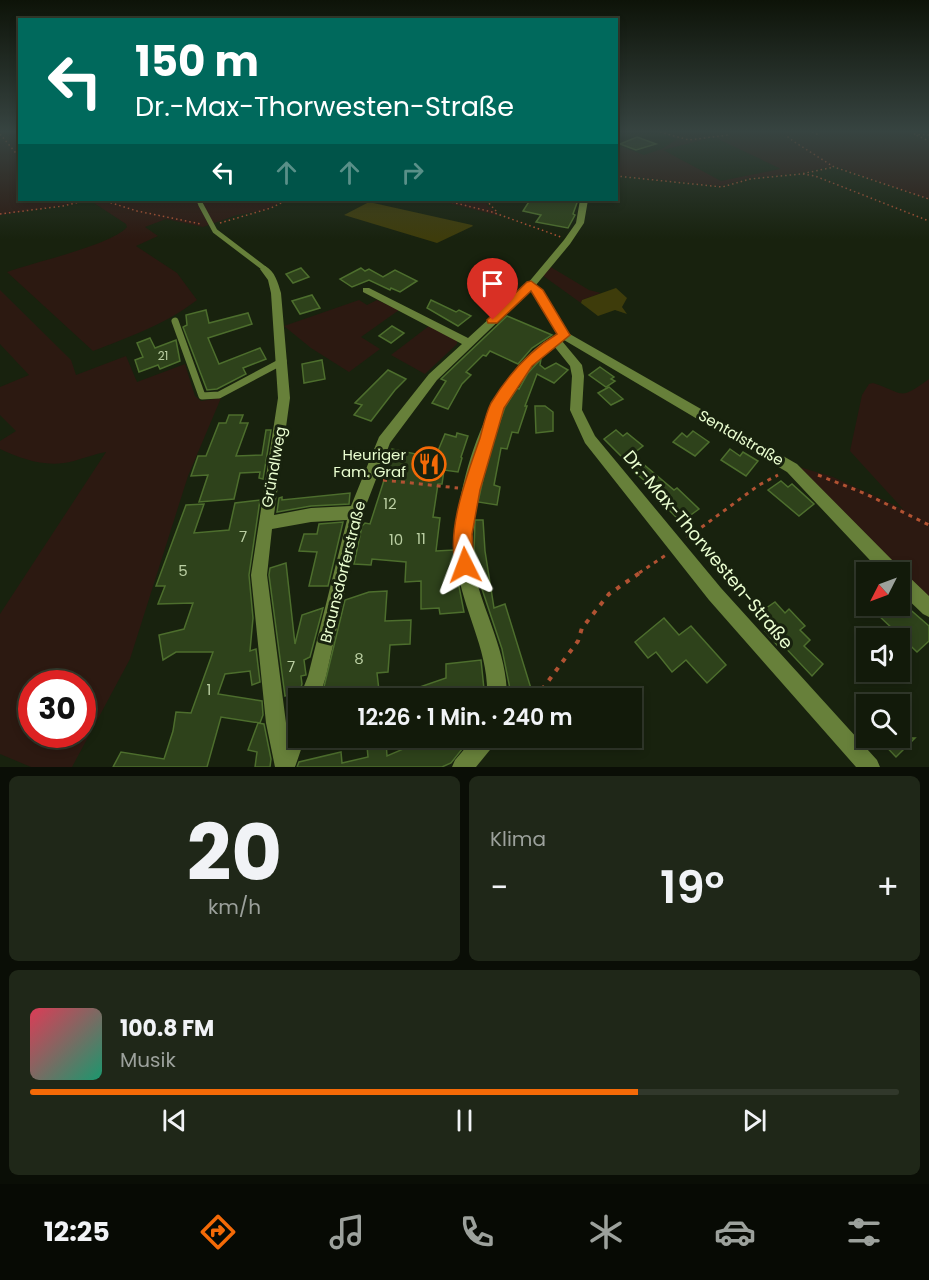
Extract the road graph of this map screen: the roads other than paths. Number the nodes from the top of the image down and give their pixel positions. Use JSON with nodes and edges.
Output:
{"nodes":[{"id":1,"x":199,"y":201,"type":"edge"},
{"id":2,"x":584,"y":201,"type":"edge"},
{"id":3,"x":265,"y":269,"type":"joint"},
{"id":4,"x":531,"y":285,"type":"junction"},
{"id":5,"x":366,"y":290,"type":"dead end"},
{"id":6,"x":175,"y":321,"type":"dead end"},
{"id":7,"x":559,"y":338,"type":"junction"},
{"id":8,"x":469,"y":342,"type":"junction"},
{"id":9,"x":283,"y":361,"type":"junction"},
{"id":10,"x":356,"y":513,"type":"junction"},
{"id":11,"x":265,"y":523,"type":"junction"},
{"id":12,"x":882,"y":562,"type":"edge"},
{"id":13,"x":910,"y":590,"type":"edge"},
{"id":14,"x":929,"y":608,"type":"edge"},
{"id":15,"x":313,"y":688,"type":"edge"},
{"id":16,"x":496,"y":688,"type":"edge"},
{"id":17,"x":291,"y":748,"type":"edge"},
{"id":18,"x":478,"y":748,"type":"edge"},
{"id":19,"x":285,"y":766,"type":"edge"},
{"id":20,"x":462,"y":767,"type":"edge"},
{"id":21,"x":870,"y":767,"type":"edge"}],
"edges":[{"from":1,"to":3,"type":"lane","name":"Gründlweg"},
{"from":2,"to":4,"type":"street","name":"Braunsdorferstraße"},
{"from":3,"to":9,"type":"street","name":"Gründlweg"},
{"from":4,"to":7,"type":"street","name":"Dr.-Max-Thorwesten-Straße"},
{"from":4,"to":8,"type":"street","name":"Braunsdorferstraße"},
{"from":5,"to":8,"type":"street"},
{"from":6,"to":9,"type":"lane"},
{"from":7,"to":12,"type":"street","name":"Sentalstraße"},
{"from":7,"to":16,"type":"street"},
{"from":7,"to":21,"type":"street","name":"Dr.-Max-Thorwesten-Straße"},
{"from":8,"to":10,"type":"street","name":"Braunsdorferstraße"},
{"from":9,"to":11,"type":"street","name":"Gründlweg"},
{"from":10,"to":11,"type":"street"},
{"from":10,"to":15,"type":"street","name":"Braunsdorferstraße"},
{"from":11,"to":19,"type":"street","name":"Gründlweg"},
{"from":13,"to":14,"type":"street"},
{"from":17,"to":19,"type":"street"},
{"from":18,"to":20,"type":"street"}]}
